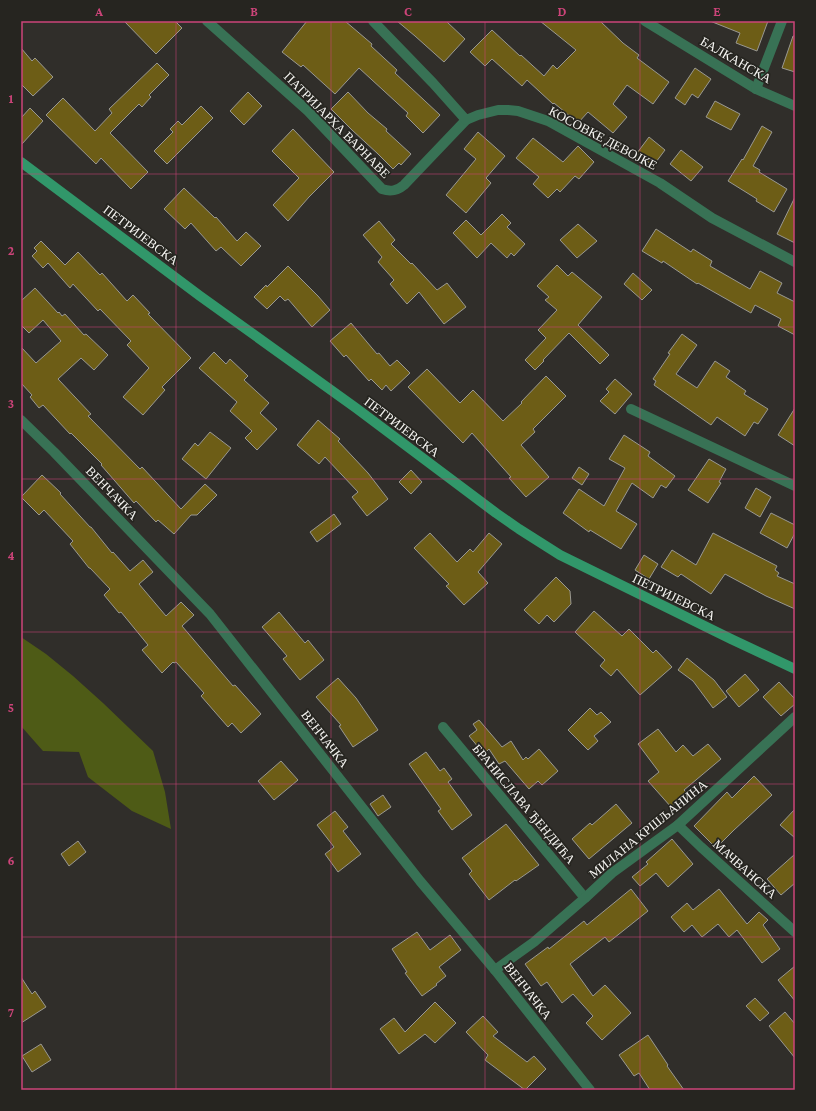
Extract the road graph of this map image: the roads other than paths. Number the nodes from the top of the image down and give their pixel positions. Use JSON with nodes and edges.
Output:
{"nodes":[{"id":1,"x":207,"y":21,"type":"edge"},
{"id":2,"x":373,"y":21,"type":"edge"},
{"id":3,"x":645,"y":21,"type":"edge"},
{"id":4,"x":782,"y":21,"type":"edge"},
{"id":5,"x":756,"y":89,"type":"junction"},
{"id":6,"x":795,"y":106,"type":"edge"},
{"id":7,"x":466,"y":120,"type":"junction"},
{"id":8,"x":21,"y":162,"type":"edge"},
{"id":9,"x":795,"y":262,"type":"edge"},
{"id":10,"x":631,"y":409,"type":"dead end"},
{"id":11,"x":21,"y":420,"type":"edge"},
{"id":12,"x":795,"y":486,"type":"edge"},
{"id":13,"x":795,"y":669,"type":"edge"},
{"id":14,"x":795,"y":717,"type":"edge"},
{"id":15,"x":443,"y":727,"type":"dead end"},
{"id":16,"x":678,"y":825,"type":"junction"},
{"id":17,"x":585,"y":898,"type":"junction"},
{"id":18,"x":795,"y":932,"type":"edge"},
{"id":19,"x":495,"y":970,"type":"junction"},
{"id":20,"x":590,"y":1090,"type":"edge"}],
"edges":[{"from":1,"to":7,"type":"street","name":"ПАТРИЈАРХА ВАРНАВЕ"},
{"from":2,"to":7,"type":"street"},
{"from":3,"to":5,"type":"street","name":"БАЛКАНСКА"},
{"from":4,"to":5,"type":"street"},
{"from":5,"to":6,"type":"street","name":"БАЛКАНСКА"},
{"from":7,"to":9,"type":"street","name":"КОСОВКЕ ДЕВОЈКЕ"},
{"from":8,"to":13,"type":"main road","name":"ПЕТРИЈЕВСКА"},
{"from":10,"to":12,"type":"street"},
{"from":11,"to":19,"type":"street","name":"ВЕНЧАЧКА"},
{"from":14,"to":16,"type":"street","name":"МИЛАНА КРШЉАНИНА"},
{"from":15,"to":17,"type":"street","name":"БРАНИСЛАВА ЂЕНДИЋА"},
{"from":16,"to":17,"type":"street","name":"МИЛАНА КРШЉАНИНА"},
{"from":16,"to":18,"type":"street","name":"МАЧВАНСКА"},
{"from":17,"to":19,"type":"street","name":"МИЛАНА КРШЉАНИНА"},
{"from":19,"to":20,"type":"street","name":"ВЕНЧАЧКА"}]}
